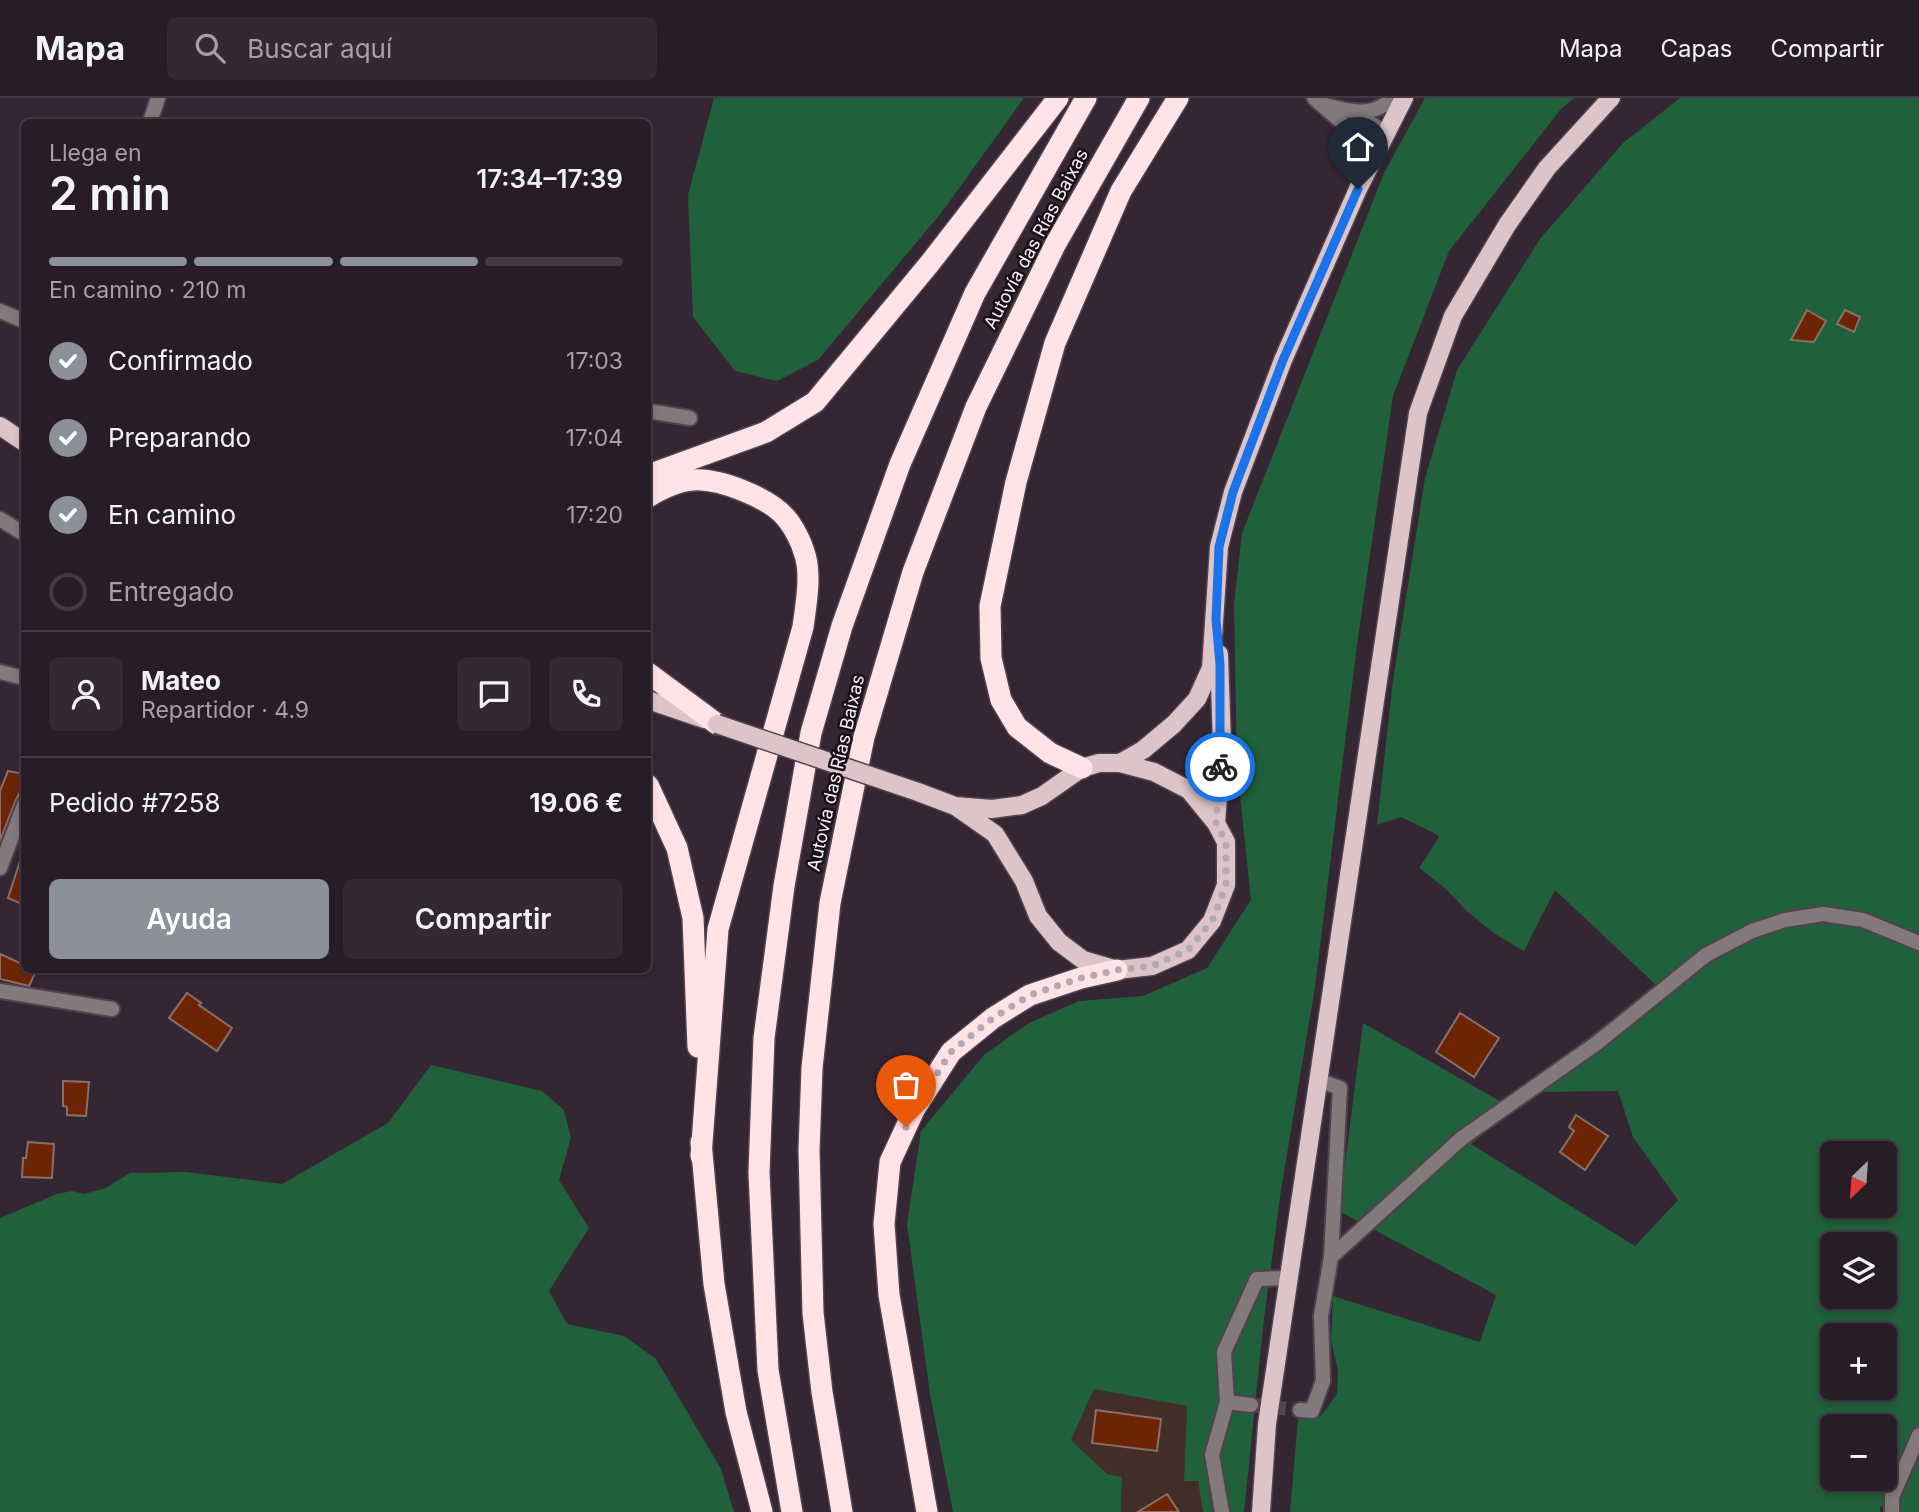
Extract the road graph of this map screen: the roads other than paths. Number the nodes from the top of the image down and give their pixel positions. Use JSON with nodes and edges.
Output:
{"nodes":[{"id":1,"x":158,"y":98,"type":"edge"},
{"id":2,"x":1058,"y":98,"type":"edge"},
{"id":3,"x":1086,"y":98,"type":"edge"},
{"id":4,"x":1139,"y":98,"type":"edge"},
{"id":5,"x":1178,"y":98,"type":"edge"},
{"id":6,"x":1394,"y":98,"type":"edge"},
{"id":7,"x":1404,"y":98,"type":"edge"},
{"id":8,"x":1611,"y":98,"type":"edge"},
{"id":9,"x":1319,"y":101,"type":"edge"},
{"id":10,"x":1356,"y":113,"type":"junction"},
{"id":11,"x":151,"y":119,"type":"edge"},
{"id":12,"x":1347,"y":127,"type":"junction"},
{"id":13,"x":1384,"y":137,"type":"junction"},
{"id":14,"x":1358,"y":189,"type":"junction"},
{"id":15,"x":0,"y":311,"type":"edge"},
{"id":16,"x":21,"y":320,"type":"edge"},
{"id":17,"x":651,"y":412,"type":"edge"},
{"id":18,"x":690,"y":418,"type":"dead end"},
{"id":19,"x":0,"y":426,"type":"edge"},
{"id":20,"x":21,"y":440,"type":"edge"},
{"id":21,"x":651,"y":474,"type":"edge"},
{"id":22,"x":651,"y":495,"type":"edge"},
{"id":23,"x":0,"y":519,"type":"edge"},
{"id":24,"x":21,"y":532,"type":"edge"},
{"id":25,"x":1216,"y":619,"type":"junction"},
{"id":26,"x":0,"y":672,"type":"edge"},
{"id":27,"x":651,"y":675,"type":"edge"},
{"id":28,"x":21,"y":677,"type":"edge"},
{"id":29,"x":651,"y":701,"type":"edge"},
{"id":30,"x":718,"y":724,"type":"junction"},
{"id":31,"x":1120,"y":763,"type":"junction"},
{"id":32,"x":1082,"y":768,"type":"junction"},
{"id":33,"x":651,"y":792,"type":"edge"},
{"id":34,"x":955,"y":806,"type":"junction"},
{"id":35,"x":21,"y":813,"type":"edge"},
{"id":36,"x":1216,"y":823,"type":"junction"},
{"id":37,"x":0,"y":868,"type":"edge"},
{"id":38,"x":1919,"y":943,"type":"edge"},
{"id":39,"x":1117,"y":970,"type":"junction"},
{"id":40,"x":0,"y":991,"type":"edge"},
{"id":41,"x":112,"y":1009,"type":"dead end"},
{"id":42,"x":1318,"y":1080,"type":"junction"},
{"id":43,"x":701,"y":1156,"type":"junction"},
{"id":44,"x":1331,"y":1257,"type":"junction"},
{"id":45,"x":1289,"y":1278,"type":"junction"},
{"id":46,"x":1227,"y":1402,"type":"junction"},
{"id":47,"x":1251,"y":1405,"type":"tunnel mouth"},
{"id":48,"x":1300,"y":1410,"type":"dead end"},
{"id":49,"x":1919,"y":1435,"type":"edge"},
{"id":50,"x":762,"y":1512,"type":"edge"},
{"id":51,"x":792,"y":1512,"type":"edge"},
{"id":52,"x":842,"y":1512,"type":"edge"},
{"id":53,"x":927,"y":1512,"type":"edge"},
{"id":54,"x":1222,"y":1512,"type":"edge"},
{"id":55,"x":1261,"y":1512,"type":"edge"},
{"id":56,"x":1892,"y":1512,"type":"edge"}],
"edges":[{"from":1,"to":11,"type":"street"},
{"from":2,"to":21,"type":"highway"},
{"from":3,"to":51,"type":"highway","name":"Autovía das Rías Baixas"},
{"from":4,"to":52,"type":"highway","name":"Autovía das Rías Baixas"},
{"from":5,"to":32,"type":"highway"},
{"from":6,"to":10,"type":"street"},
{"from":7,"to":13,"type":"main road"},
{"from":8,"to":42,"type":"main road"},
{"from":9,"to":10,"type":"street"},
{"from":9,"to":12,"type":"street"},
{"from":10,"to":13,"type":"street"},
{"from":12,"to":13,"type":"street"},
{"from":12,"to":14,"type":"street"},
{"from":13,"to":14,"type":"main road"},
{"from":14,"to":25,"type":"main road"},
{"from":15,"to":16,"type":"street"},
{"from":17,"to":18,"type":"street"},
{"from":19,"to":20,"type":"main road"},
{"from":22,"to":43,"type":"highway"},
{"from":23,"to":24,"type":"street"},
{"from":25,"to":31,"type":"main road"},
{"from":25,"to":36,"type":"main road"},
{"from":26,"to":28,"type":"street"},
{"from":27,"to":30,"type":"highway"},
{"from":29,"to":30,"type":"main road"},
{"from":30,"to":34,"type":"main road","bridge":true},
{"from":31,"to":32,"type":"main road"},
{"from":31,"to":36,"type":"main road"},
{"from":32,"to":34,"type":"main road"},
{"from":33,"to":43,"type":"highway"},
{"from":34,"to":39,"type":"main road"},
{"from":35,"to":37,"type":"street"},
{"from":36,"to":39,"type":"main road"},
{"from":38,"to":44,"type":"street"},
{"from":39,"to":53,"type":"highway"},
{"from":40,"to":41,"type":"street"},
{"from":42,"to":44,"type":"street"},
{"from":42,"to":45,"type":"main road"},
{"from":43,"to":50,"type":"highway"},
{"from":44,"to":48,"type":"street"},
{"from":45,"to":46,"type":"street"},
{"from":45,"to":55,"type":"main road"},
{"from":46,"to":47,"type":"street"},
{"from":46,"to":54,"type":"street"},
{"from":49,"to":56,"type":"street"}]}
